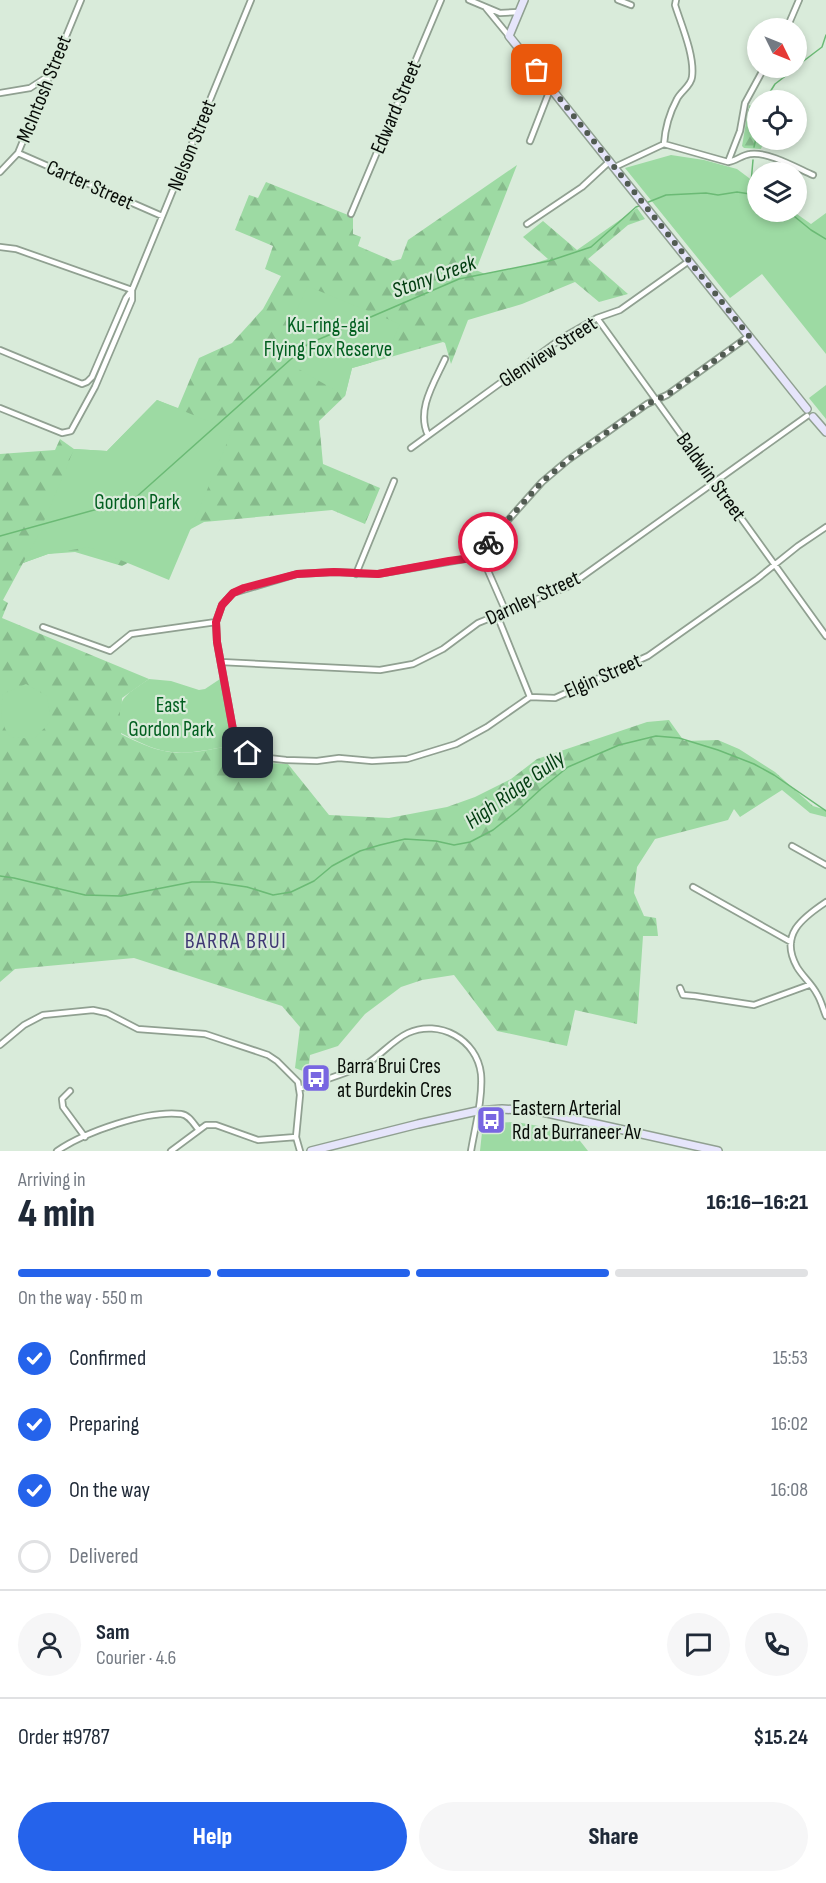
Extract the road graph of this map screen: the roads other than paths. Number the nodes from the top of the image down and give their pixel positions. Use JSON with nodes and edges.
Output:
{"nodes":[{"id":1,"x":81,"y":0,"type":"edge"},
{"id":2,"x":251,"y":0,"type":"edge"},
{"id":3,"x":441,"y":0,"type":"edge"},
{"id":4,"x":469,"y":0,"type":"edge"},
{"id":5,"x":524,"y":0,"type":"edge"},
{"id":6,"x":618,"y":0,"type":"edge"},
{"id":7,"x":676,"y":0,"type":"edge"},
{"id":8,"x":799,"y":0,"type":"edge"},
{"id":9,"x":631,"y":5,"type":"dead end"},
{"id":10,"x":484,"y":6,"type":"junction"},
{"id":11,"x":519,"y":12,"type":"junction"},
{"id":12,"x":791,"y":18,"type":"edge"},
{"id":13,"x":509,"y":36,"type":"junction"},
{"id":14,"x":50,"y":75,"type":"junction"},
{"id":15,"x":758,"y":78,"type":"edge"},
{"id":16,"x":551,"y":87,"type":"junction"},
{"id":17,"x":30,"y":88,"type":"junction"},
{"id":18,"x":43,"y":91,"type":"junction"},
{"id":19,"x":0,"y":93,"type":"edge"},
{"id":20,"x":530,"y":141,"type":"dead end"},
{"id":21,"x":664,"y":144,"type":"junction"},
{"id":22,"x":18,"y":153,"type":"junction"},
{"id":23,"x":728,"y":162,"type":"junction"},
{"id":24,"x":612,"y":164,"type":"junction"},
{"id":25,"x":0,"y":172,"type":"edge"},
{"id":26,"x":813,"y":175,"type":"dead end"},
{"id":27,"x":351,"y":214,"type":"dead end"},
{"id":28,"x":162,"y":216,"type":"junction"},
{"id":29,"x":527,"y":224,"type":"dead end"},
{"id":30,"x":0,"y":247,"type":"edge"},
{"id":31,"x":689,"y":261,"type":"junction"},
{"id":32,"x":132,"y":290,"type":"junction"},
{"id":33,"x":597,"y":318,"type":"junction"},
{"id":34,"x":749,"y":336,"type":"junction"},
{"id":35,"x":0,"y":350,"type":"edge"},
{"id":36,"x":445,"y":359,"type":"dead end"},
{"id":37,"x":656,"y":400,"type":"junction"},
{"id":38,"x":0,"y":408,"type":"edge"},
{"id":39,"x":809,"y":414,"type":"junction"},
{"id":40,"x":826,"y":432,"type":"edge"},
{"id":41,"x":429,"y":435,"type":"junction"},
{"id":42,"x":411,"y":448,"type":"dead end"},
{"id":43,"x":394,"y":481,"type":"dead end"},
{"id":44,"x":715,"y":482,"type":"junction"},
{"id":45,"x":826,"y":527,"type":"edge"},
{"id":46,"x":479,"y":560,"type":"junction"},
{"id":47,"x":775,"y":565,"type":"junction"},
{"id":48,"x":356,"y":574,"type":"junction"},
{"id":49,"x":506,"y":612,"type":"junction"},
{"id":50,"x":497,"y":615,"type":"junction"},
{"id":51,"x":216,"y":622,"type":"junction"},
{"id":52,"x":43,"y":627,"type":"dead end"},
{"id":53,"x":826,"y":636,"type":"edge"},
{"id":54,"x":222,"y":662,"type":"junction"},
{"id":55,"x":530,"y":697,"type":"junction"},
{"id":56,"x":792,"y":846,"type":"dead end"},
{"id":57,"x":826,"y":865,"type":"edge"},
{"id":58,"x":693,"y":887,"type":"dead end"},
{"id":59,"x":826,"y":902,"type":"edge"},
{"id":60,"x":791,"y":942,"type":"junction"},
{"id":61,"x":809,"y":985,"type":"junction"},
{"id":62,"x":680,"y":988,"type":"dead end"},
{"id":63,"x":826,"y":1016,"type":"edge"},
{"id":64,"x":0,"y":1045,"type":"edge"},
{"id":65,"x":299,"y":1089,"type":"junction"},
{"id":66,"x":70,"y":1091,"type":"dead end"},
{"id":67,"x":477,"y":1111,"type":"junction"},
{"id":68,"x":198,"y":1129,"type":"junction"},
{"id":69,"x":85,"y":1137,"type":"junction"},
{"id":70,"x":296,"y":1137,"type":"junction"},
{"id":71,"x":57,"y":1151,"type":"edge"},
{"id":72,"x":171,"y":1151,"type":"edge"},
{"id":73,"x":300,"y":1151,"type":"edge"},
{"id":74,"x":311,"y":1151,"type":"edge"},
{"id":75,"x":471,"y":1151,"type":"edge"},
{"id":76,"x":718,"y":1151,"type":"edge"}],
"edges":[{"from":1,"to":14,"type":"street","name":"McIntosh Street"},
{"from":2,"to":28,"type":"street","name":"Nelson Street"},
{"from":3,"to":27,"type":"street","name":"Edward Street"},
{"from":4,"to":10,"type":"street"},
{"from":5,"to":11,"type":"street"},
{"from":6,"to":9,"type":"street"},
{"from":7,"to":21,"type":"street"},
{"from":8,"to":12,"type":"street"},
{"from":10,"to":11,"type":"street"},
{"from":10,"to":13,"type":"street"},
{"from":11,"to":13,"type":"street"},
{"from":13,"to":16,"type":"street"},
{"from":14,"to":17,"type":"street"},
{"from":14,"to":18,"type":"street","name":"McIntosh Street"},
{"from":15,"to":23,"type":"street"},
{"from":16,"to":20,"type":"street"},
{"from":16,"to":24,"type":"street"},
{"from":17,"to":18,"type":"street"},
{"from":17,"to":19,"type":"street"},
{"from":18,"to":22,"type":"street","name":"McIntosh Street"},
{"from":21,"to":23,"type":"street"},
{"from":21,"to":24,"type":"street"},
{"from":22,"to":25,"type":"street","name":"McIntosh Street"},
{"from":22,"to":28,"type":"street","name":"Carter Street"},
{"from":23,"to":26,"type":"street"},
{"from":24,"to":29,"type":"street"},
{"from":24,"to":31,"type":"street"},
{"from":28,"to":32,"type":"street","name":"Nelson Street"},
{"from":30,"to":32,"type":"street"},
{"from":31,"to":33,"type":"street","name":"Glenview Street"},
{"from":31,"to":34,"type":"street"},
{"from":32,"to":35,"type":"street","name":"Nelson Street"},
{"from":32,"to":38,"type":"street","name":"Nelson Street"},
{"from":33,"to":37,"type":"street","name":"Baldwin Street"},
{"from":33,"to":41,"type":"street","name":"Glenview Street"},
{"from":34,"to":37,"type":"street"},
{"from":34,"to":39,"type":"street"},
{"from":36,"to":41,"type":"street"},
{"from":37,"to":44,"type":"street","name":"Baldwin Street"},
{"from":37,"to":46,"type":"street"},
{"from":39,"to":40,"type":"street"},
{"from":39,"to":44,"type":"street","name":"Darnley Street"},
{"from":41,"to":42,"type":"street","name":"Glenview Street"},
{"from":43,"to":48,"type":"street"},
{"from":44,"to":47,"type":"street","name":"Baldwin Street"},
{"from":44,"to":49,"type":"street","name":"Darnley Street"},
{"from":45,"to":47,"type":"street","name":"Elgin Street"},
{"from":46,"to":48,"type":"street"},
{"from":46,"to":49,"type":"street"},
{"from":47,"to":53,"type":"street","name":"Baldwin Street"},
{"from":47,"to":55,"type":"street","name":"Elgin Street"},
{"from":48,"to":51,"type":"street"},
{"from":49,"to":50,"type":"street","name":"Darnley Street"},
{"from":50,"to":54,"type":"street","name":"Darnley Street"},
{"from":50,"to":55,"type":"street"},
{"from":51,"to":52,"type":"street"},
{"from":51,"to":54,"type":"street"},
{"from":54,"to":55,"type":"street"},
{"from":56,"to":57,"type":"street"},
{"from":58,"to":60,"type":"street"},
{"from":59,"to":60,"type":"street"},
{"from":60,"to":61,"type":"street"},
{"from":61,"to":62,"type":"street"},
{"from":61,"to":63,"type":"street"},
{"from":64,"to":65,"type":"street"},
{"from":65,"to":67,"type":"street"},
{"from":65,"to":70,"type":"street"},
{"from":66,"to":69,"type":"street"},
{"from":67,"to":74,"type":"street"},
{"from":67,"to":75,"type":"street"},
{"from":67,"to":76,"type":"street"},
{"from":68,"to":69,"type":"street"},
{"from":68,"to":70,"type":"street"},
{"from":68,"to":72,"type":"street"},
{"from":69,"to":71,"type":"street"},
{"from":70,"to":73,"type":"street"}]}
